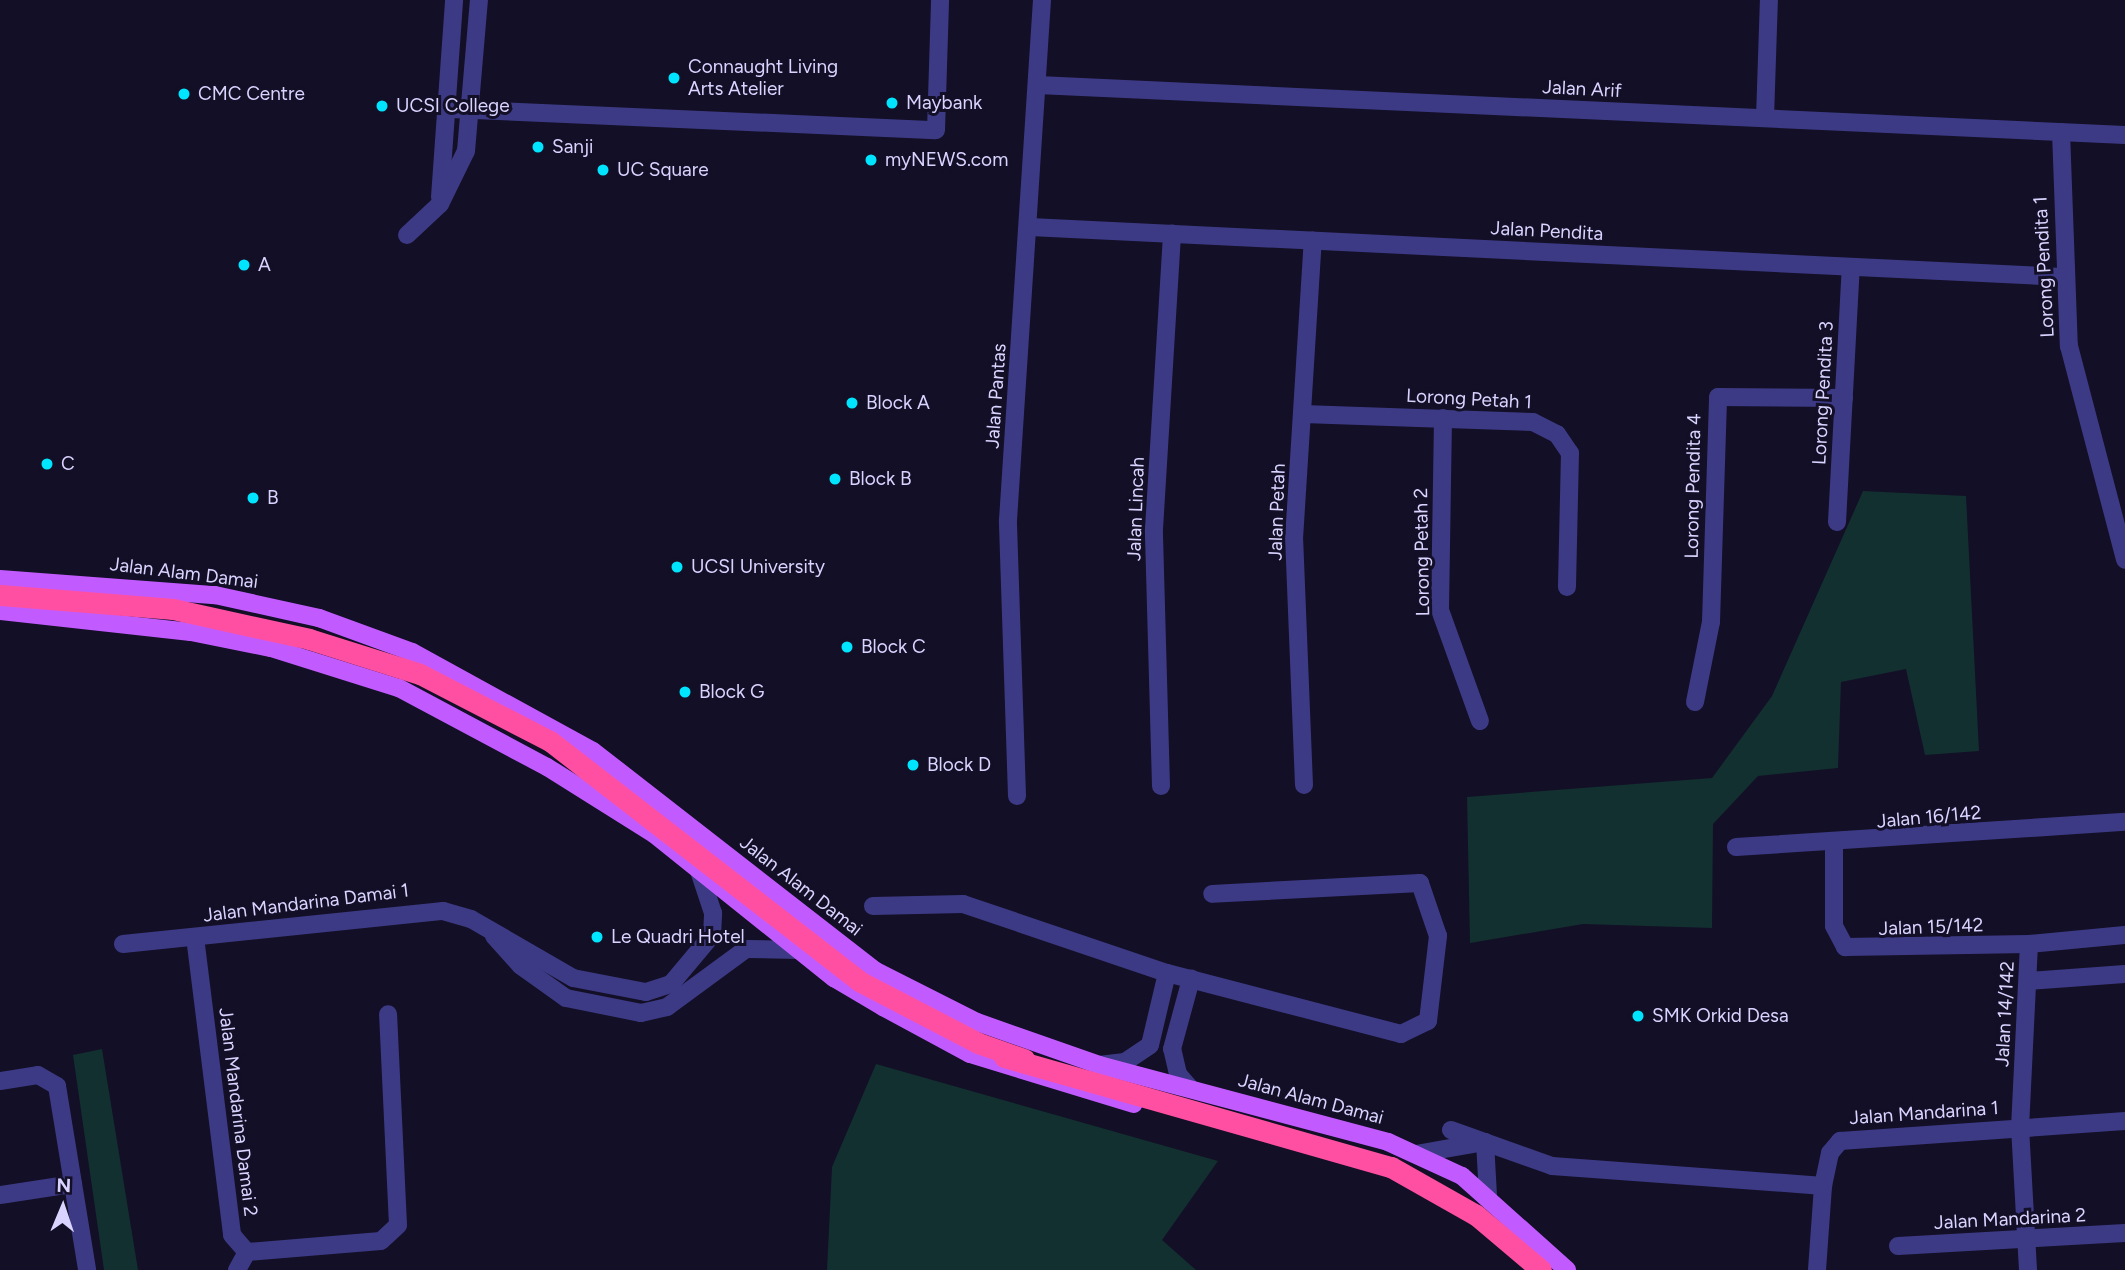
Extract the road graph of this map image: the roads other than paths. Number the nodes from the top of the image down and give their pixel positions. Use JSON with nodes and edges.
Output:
{"nodes":[{"id":1,"x":454,"y":0,"type":"edge"},
{"id":2,"x":479,"y":0,"type":"edge"},
{"id":3,"x":940,"y":0,"type":"edge"},
{"id":4,"x":1042,"y":0,"type":"edge"},
{"id":5,"x":1769,"y":0,"type":"edge"},
{"id":6,"x":1038,"y":85,"type":"junction"},
{"id":7,"x":451,"y":109,"type":"junction"},
{"id":8,"x":473,"y":110,"type":"junction"},
{"id":9,"x":1765,"y":118,"type":"junction"},
{"id":10,"x":2062,"y":132,"type":"junction"},
{"id":11,"x":2125,"y":135,"type":"edge"},
{"id":12,"x":440,"y":204,"type":"junction"},
{"id":13,"x":1030,"y":227,"type":"junction"},
{"id":14,"x":1172,"y":234,"type":"junction"},
{"id":15,"x":407,"y":235,"type":"dead end"},
{"id":16,"x":1313,"y":241,"type":"junction"},
{"id":17,"x":1851,"y":267,"type":"junction"},
{"id":18,"x":2062,"y":277,"type":"junction"},
{"id":19,"x":1844,"y":398,"type":"junction"},
{"id":20,"x":1303,"y":414,"type":"junction"},
{"id":21,"x":1443,"y":418,"type":"junction"},
{"id":22,"x":1837,"y":522,"type":"dead end"},
{"id":23,"x":2125,"y":560,"type":"edge"},
{"id":24,"x":0,"y":579,"type":"edge"},
{"id":25,"x":1567,"y":587,"type":"dead end"},
{"id":26,"x":0,"y":595,"type":"edge"},
{"id":27,"x":0,"y":601,"type":"edge"},
{"id":28,"x":0,"y":611,"type":"edge"},
{"id":29,"x":1695,"y":702,"type":"dead end"},
{"id":30,"x":1480,"y":721,"type":"dead end"},
{"id":31,"x":1304,"y":785,"type":"dead end"},
{"id":32,"x":1161,"y":786,"type":"dead end"},
{"id":33,"x":1017,"y":796,"type":"dead end"},
{"id":34,"x":2125,"y":822,"type":"edge"},
{"id":35,"x":1834,"y":845,"type":"junction"},
{"id":36,"x":1736,"y":848,"type":"dead end"},
{"id":37,"x":699,"y":871,"type":"junction"},
{"id":38,"x":1212,"y":894,"type":"dead end"},
{"id":39,"x":873,"y":906,"type":"dead end"},
{"id":40,"x":489,"y":931,"type":"junction"},
{"id":41,"x":2125,"y":935,"type":"edge"},
{"id":42,"x":195,"y":937,"type":"junction"},
{"id":43,"x":123,"y":944,"type":"dead end"},
{"id":44,"x":2029,"y":944,"type":"junction"},
{"id":45,"x":799,"y":950,"type":"junction"},
{"id":46,"x":1167,"y":973,"type":"junction"},
{"id":47,"x":2125,"y":974,"type":"edge"},
{"id":48,"x":1191,"y":979,"type":"junction"},
{"id":49,"x":2029,"y":981,"type":"junction"},
{"id":50,"x":588,"y":983,"type":"junction"},
{"id":51,"x":617,"y":990,"type":"junction"},
{"id":52,"x":580,"y":1002,"type":"junction"},
{"id":53,"x":613,"y":1010,"type":"junction"},
{"id":54,"x":388,"y":1014,"type":"dead end"},
{"id":55,"x":1099,"y":1065,"type":"junction"},
{"id":56,"x":0,"y":1081,"type":"edge"},
{"id":57,"x":1190,"y":1088,"type":"junction"},
{"id":58,"x":2125,"y":1121,"type":"edge"},
{"id":59,"x":2020,"y":1128,"type":"junction"},
{"id":60,"x":1451,"y":1130,"type":"dead end"},
{"id":61,"x":1485,"y":1142,"type":"junction"},
{"id":62,"x":1416,"y":1154,"type":"junction"},
{"id":63,"x":73,"y":1184,"type":"junction"},
{"id":64,"x":1823,"y":1186,"type":"junction"},
{"id":65,"x":0,"y":1195,"type":"edge"},
{"id":66,"x":1488,"y":1196,"type":"junction"},
{"id":67,"x":2125,"y":1234,"type":"edge"},
{"id":68,"x":2026,"y":1239,"type":"junction"},
{"id":69,"x":1898,"y":1246,"type":"dead end"},
{"id":70,"x":247,"y":1252,"type":"junction"},
{"id":71,"x":87,"y":1270,"type":"edge"},
{"id":72,"x":237,"y":1270,"type":"edge"},
{"id":73,"x":1525,"y":1270,"type":"edge"},
{"id":74,"x":1541,"y":1270,"type":"edge"},
{"id":75,"x":1554,"y":1270,"type":"edge"},
{"id":76,"x":1567,"y":1270,"type":"edge"},
{"id":77,"x":1817,"y":1270,"type":"edge"},
{"id":78,"x":2028,"y":1270,"type":"edge"}],
"edges":[{"from":1,"to":7,"type":"street"},
{"from":2,"to":8,"type":"street"},
{"from":3,"to":8,"type":"street"},
{"from":4,"to":6,"type":"street","name":"Jalan Pantas"},
{"from":5,"to":9,"type":"street"},
{"from":6,"to":9,"type":"street","name":"Jalan Arif"},
{"from":6,"to":13,"type":"street","name":"Jalan Pantas"},
{"from":7,"to":8,"type":"street"},
{"from":7,"to":12,"type":"street"},
{"from":8,"to":12,"type":"street"},
{"from":9,"to":10,"type":"street","name":"Jalan Arif"},
{"from":10,"to":11,"type":"street","name":"Jalan Arif"},
{"from":10,"to":18,"type":"street","name":"Lorong Pendita 1"},
{"from":12,"to":15,"type":"street"},
{"from":13,"to":14,"type":"street","name":"Jalan Pendita"},
{"from":13,"to":33,"type":"street","name":"Jalan Pantas"},
{"from":14,"to":16,"type":"street","name":"Jalan Pendita"},
{"from":14,"to":32,"type":"street","name":"Jalan Lincah"},
{"from":16,"to":17,"type":"street","name":"Jalan Pendita"},
{"from":16,"to":20,"type":"street","name":"Jalan Petah"},
{"from":17,"to":18,"type":"street","name":"Jalan Pendita"},
{"from":17,"to":19,"type":"street","name":"Lorong Pendita 3"},
{"from":18,"to":23,"type":"street","name":"Lorong Pendita 1"},
{"from":19,"to":22,"type":"street","name":"Lorong Pendita 3"},
{"from":19,"to":29,"type":"street","name":"Lorong Pendita 4"},
{"from":20,"to":21,"type":"street","name":"Lorong Petah 1"},
{"from":20,"to":31,"type":"street","name":"Jalan Petah"},
{"from":21,"to":25,"type":"street","name":"Lorong Petah 1"},
{"from":21,"to":30,"type":"street","name":"Lorong Petah 2"},
{"from":24,"to":55,"type":"main road","name":"Jalan Alam Damai"},
{"from":26,"to":75,"type":"highway","bridge":true},
{"from":27,"to":74,"type":"highway","bridge":true},
{"from":28,"to":37,"type":"main road"},
{"from":34,"to":35,"type":"street","name":"Jalan 16/142"},
{"from":35,"to":36,"type":"street","name":"Jalan 16/142"},
{"from":35,"to":44,"type":"street","name":"Jalan 15/142"},
{"from":37,"to":45,"type":"main road"},
{"from":37,"to":51,"type":"street","name":"Jalan Mandarina Damai 1"},
{"from":38,"to":48,"type":"street"},
{"from":39,"to":46,"type":"street"},
{"from":40,"to":42,"type":"street","name":"Jalan Mandarina Damai 1"},
{"from":40,"to":50,"type":"street","name":"Jalan Mandarina Damai 1"},
{"from":40,"to":52,"type":"street","name":"Jalan Mandarina Damai 1"},
{"from":41,"to":44,"type":"street","name":"Jalan 15/142"},
{"from":42,"to":43,"type":"street","name":"Jalan Mandarina Damai 1"},
{"from":42,"to":70,"type":"street","name":"Jalan Mandarina Damai 2"},
{"from":44,"to":49,"type":"street","name":"Jalan 14/142"},
{"from":45,"to":53,"type":"street","name":"Jalan Mandarina Damai 1"},
{"from":45,"to":73,"type":"main road"},
{"from":46,"to":48,"type":"street"},
{"from":46,"to":55,"type":"street"},
{"from":47,"to":49,"type":"street"},
{"from":48,"to":57,"type":"street"},
{"from":49,"to":59,"type":"street","name":"Jalan 14/142"},
{"from":50,"to":51,"type":"street","name":"Jalan Mandarina Damai 1"},
{"from":50,"to":52,"type":"street"},
{"from":51,"to":53,"type":"street"},
{"from":52,"to":53,"type":"street","name":"Jalan Mandarina Damai 1"},
{"from":54,"to":70,"type":"street"},
{"from":55,"to":57,"type":"main road","name":"Jalan Alam Damai"},
{"from":56,"to":63,"type":"street"},
{"from":57,"to":62,"type":"main road","name":"Jalan Alam Damai"},
{"from":58,"to":59,"type":"street","name":"Jalan Mandarina 1"},
{"from":59,"to":64,"type":"street","name":"Jalan Mandarina 1"},
{"from":59,"to":68,"type":"street","name":"Jalan Mandarina 1"},
{"from":60,"to":61,"type":"street"},
{"from":61,"to":62,"type":"street"},
{"from":61,"to":64,"type":"street"},
{"from":61,"to":66,"type":"street"},
{"from":62,"to":66,"type":"main road","name":"Jalan Alam Damai"},
{"from":63,"to":65,"type":"street"},
{"from":63,"to":71,"type":"street"},
{"from":64,"to":77,"type":"street","name":"Jalan Mandarina 1"},
{"from":66,"to":76,"type":"main road","name":"Jalan Alam Damai"},
{"from":67,"to":68,"type":"street","name":"Jalan Mandarina 2"},
{"from":68,"to":69,"type":"street","name":"Jalan Mandarina 2"},
{"from":68,"to":78,"type":"street","name":"Jalan Mandarina 1"},
{"from":70,"to":72,"type":"street"}]}
